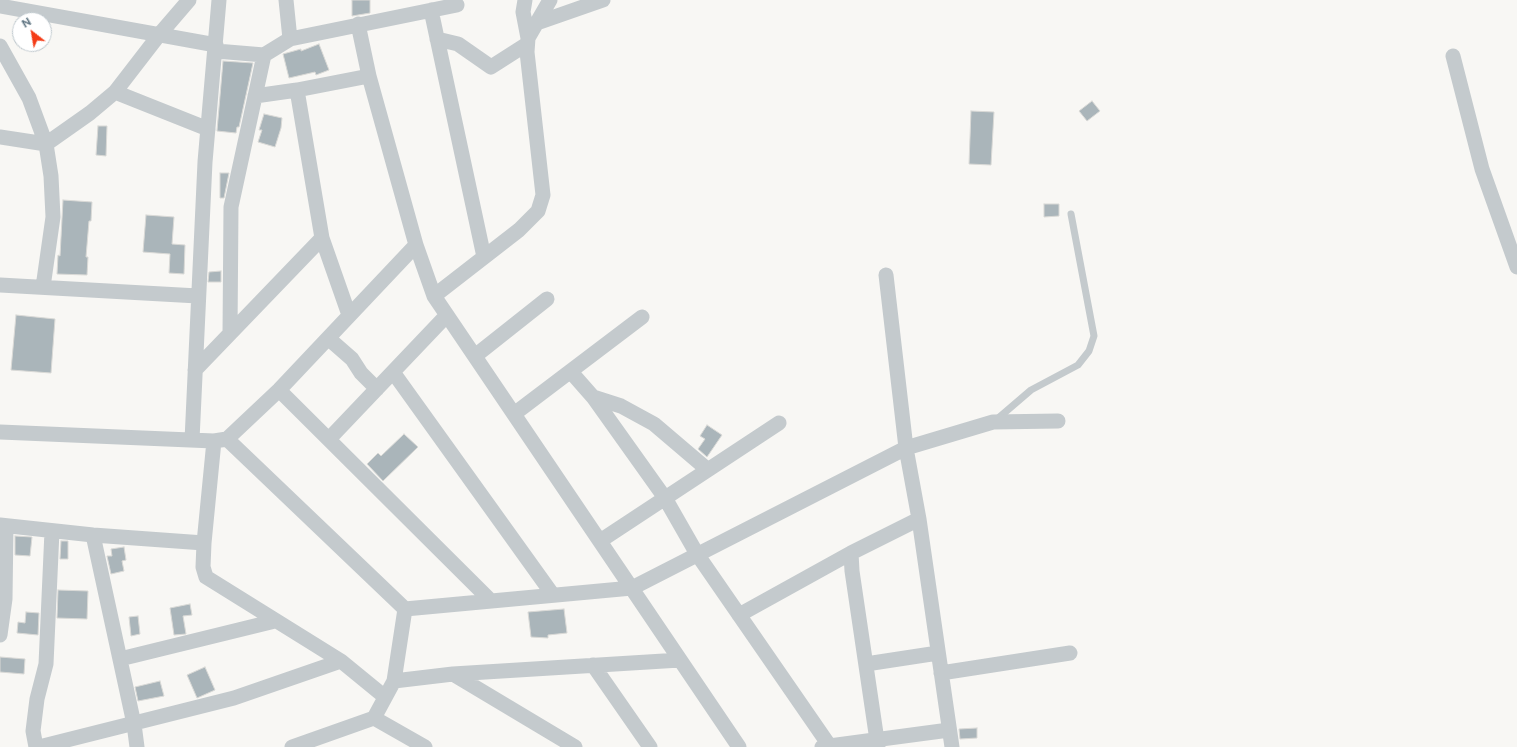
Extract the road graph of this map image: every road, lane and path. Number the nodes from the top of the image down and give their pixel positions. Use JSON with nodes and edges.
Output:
{"nodes":[{"id":1,"x":189,"y":0,"type":"edge"},
{"id":2,"x":219,"y":0,"type":"edge"},
{"id":3,"x":286,"y":0,"type":"edge"},
{"id":4,"x":524,"y":0,"type":"edge"},
{"id":5,"x":550,"y":0,"type":"edge"},
{"id":6,"x":603,"y":0,"type":"edge"},
{"id":7,"x":457,"y":5,"type":"dead end"},
{"id":8,"x":0,"y":6,"type":"edge"},
{"id":9,"x":431,"y":10,"type":"junction"},
{"id":10,"x":537,"y":23,"type":"junction"},
{"id":11,"x":358,"y":24,"type":"junction"},
{"id":12,"x":159,"y":35,"type":"junction"},
{"id":13,"x":290,"y":39,"type":"junction"},
{"id":14,"x":437,"y":39,"type":"junction"},
{"id":15,"x":528,"y":41,"type":"junction"},
{"id":16,"x":0,"y":46,"type":"edge"},
{"id":17,"x":216,"y":48,"type":"junction"},
{"id":18,"x":264,"y":55,"type":"junction"},
{"id":19,"x":1452,"y":56,"type":"dead end"},
{"id":20,"x":369,"y":76,"type":"junction"},
{"id":21,"x":297,"y":90,"type":"junction"},
{"id":22,"x":115,"y":92,"type":"junction"},
{"id":23,"x":255,"y":96,"type":"junction"},
{"id":24,"x":208,"y":129,"type":"junction"},
{"id":25,"x":0,"y":137,"type":"edge"},
{"id":26,"x":46,"y":144,"type":"junction"},
{"id":27,"x":1071,"y":214,"type":"dead end"},
{"id":28,"x":322,"y":238,"type":"junction"},
{"id":29,"x":416,"y":245,"type":"junction"},
{"id":30,"x":484,"y":257,"type":"junction"},
{"id":31,"x":1517,"y":267,"type":"edge"},
{"id":32,"x":886,"y":275,"type":"dead end"},
{"id":33,"x":0,"y":285,"type":"edge"},
{"id":34,"x":42,"y":287,"type":"junction"},
{"id":35,"x":198,"y":296,"type":"junction"},
{"id":36,"x":434,"y":296,"type":"junction"},
{"id":37,"x":548,"y":298,"type":"dead end"},
{"id":38,"x":349,"y":315,"type":"junction"},
{"id":39,"x":447,"y":315,"type":"junction"},
{"id":40,"x":642,"y":317,"type":"dead end"},
{"id":41,"x":230,"y":333,"type":"junction"},
{"id":42,"x":328,"y":338,"type":"junction"},
{"id":43,"x":475,"y":356,"type":"junction"},
{"id":44,"x":195,"y":370,"type":"junction"},
{"id":45,"x":393,"y":372,"type":"junction"},
{"id":46,"x":571,"y":372,"type":"junction"},
{"id":47,"x":377,"y":389,"type":"junction"},
{"id":48,"x":279,"y":390,"type":"junction"},
{"id":49,"x":593,"y":397,"type":"junction"},
{"id":50,"x":514,"y":414,"type":"junction"},
{"id":51,"x":1058,"y":421,"type":"dead end"},
{"id":52,"x":994,"y":422,"type":"junction"},
{"id":53,"x":779,"y":423,"type":"dead end"},
{"id":54,"x":0,"y":432,"type":"edge"},
{"id":55,"x":329,"y":439,"type":"junction"},
{"id":56,"x":192,"y":440,"type":"junction"},
{"id":57,"x":220,"y":440,"type":"junction"},
{"id":58,"x":906,"y":448,"type":"junction"},
{"id":59,"x":708,"y":470,"type":"junction"},
{"id":60,"x":665,"y":498,"type":"junction"},
{"id":61,"x":919,"y":519,"type":"junction"},
{"id":62,"x":3,"y":525,"type":"edge"},
{"id":63,"x":52,"y":531,"type":"junction"},
{"id":64,"x":93,"y":535,"type":"junction"},
{"id":65,"x":600,"y":541,"type":"junction"},
{"id":66,"x":204,"y":543,"type":"junction"},
{"id":67,"x":851,"y":553,"type":"junction"},
{"id":68,"x":697,"y":554,"type":"junction"},
{"id":69,"x":632,"y":588,"type":"junction"},
{"id":70,"x":553,"y":595,"type":"junction"},
{"id":71,"x":491,"y":601,"type":"junction"},
{"id":72,"x":405,"y":609,"type":"junction"},
{"id":73,"x":739,"y":615,"type":"junction"},
{"id":74,"x":276,"y":621,"type":"junction"},
{"id":75,"x":0,"y":635,"type":"edge"},
{"id":76,"x":1070,"y":652,"type":"dead end"},
{"id":77,"x":938,"y":653,"type":"junction"},
{"id":78,"x":120,"y":659,"type":"junction"},
{"id":79,"x":680,"y":660,"type":"junction"},
{"id":80,"x":341,"y":661,"type":"junction"},
{"id":81,"x":866,"y":664,"type":"junction"},
{"id":82,"x":593,"y":665,"type":"junction"},
{"id":83,"x":453,"y":674,"type":"junction"},
{"id":84,"x":941,"y":674,"type":"junction"},
{"id":85,"x":394,"y":680,"type":"junction"},
{"id":86,"x":386,"y":697,"type":"junction"},
{"id":87,"x":374,"y":718,"type":"junction"},
{"id":88,"x":134,"y":724,"type":"junction"},
{"id":89,"x":949,"y":730,"type":"junction"},
{"id":90,"x":92,"y":741,"type":"edge"},
{"id":91,"x":330,"y":741,"type":"edge"},
{"id":92,"x":878,"y":743,"type":"edge"},
{"id":93,"x":422,"y":746,"type":"edge"},
{"id":94,"x":825,"y":746,"type":"edge"},
{"id":95,"x":42,"y":747,"type":"edge"},
{"id":96,"x":137,"y":747,"type":"edge"},
{"id":97,"x":292,"y":747,"type":"edge"},
{"id":98,"x":575,"y":747,"type":"edge"},
{"id":99,"x":650,"y":747,"type":"edge"},
{"id":100,"x":739,"y":747,"type":"edge"},
{"id":101,"x":952,"y":747,"type":"edge"}],
"edges":[{"from":1,"to":12,"type":"street"},
{"from":2,"to":17,"type":"street"},
{"from":3,"to":13,"type":"street"},
{"from":4,"to":15,"type":"street"},
{"from":5,"to":10,"type":"street"},
{"from":6,"to":10,"type":"street"},
{"from":7,"to":9,"type":"street"},
{"from":8,"to":12,"type":"street"},
{"from":9,"to":11,"type":"street"},
{"from":9,"to":14,"type":"street"},
{"from":10,"to":15,"type":"street"},
{"from":11,"to":13,"type":"street"},
{"from":11,"to":20,"type":"street"},
{"from":12,"to":17,"type":"street"},
{"from":12,"to":22,"type":"street"},
{"from":13,"to":18,"type":"street"},
{"from":14,"to":15,"type":"street"},
{"from":14,"to":30,"type":"street"},
{"from":15,"to":30,"type":"street"},
{"from":16,"to":26,"type":"street"},
{"from":17,"to":18,"type":"street"},
{"from":17,"to":24,"type":"street"},
{"from":18,"to":23,"type":"street"},
{"from":19,"to":31,"type":"street"},
{"from":20,"to":21,"type":"street"},
{"from":20,"to":29,"type":"street"},
{"from":21,"to":23,"type":"street"},
{"from":21,"to":28,"type":"street"},
{"from":22,"to":24,"type":"street"},
{"from":22,"to":26,"type":"street"},
{"from":23,"to":41,"type":"street"},
{"from":24,"to":35,"type":"street"},
{"from":25,"to":26,"type":"street"},
{"from":26,"to":34,"type":"street"},
{"from":27,"to":52,"type":"lane"},
{"from":28,"to":38,"type":"street"},
{"from":28,"to":41,"type":"street"},
{"from":29,"to":36,"type":"street"},
{"from":29,"to":38,"type":"street"},
{"from":30,"to":36,"type":"street"},
{"from":32,"to":58,"type":"street"},
{"from":33,"to":34,"type":"street"},
{"from":34,"to":35,"type":"street"},
{"from":35,"to":44,"type":"street"},
{"from":36,"to":39,"type":"street"},
{"from":37,"to":43,"type":"street"},
{"from":38,"to":42,"type":"street"},
{"from":39,"to":43,"type":"street"},
{"from":39,"to":45,"type":"street"},
{"from":40,"to":46,"type":"street"},
{"from":41,"to":44,"type":"street"},
{"from":42,"to":47,"type":"street"},
{"from":42,"to":48,"type":"street"},
{"from":43,"to":50,"type":"street"},
{"from":44,"to":56,"type":"street"},
{"from":45,"to":47,"type":"street"},
{"from":45,"to":70,"type":"street"},
{"from":46,"to":49,"type":"street"},
{"from":46,"to":50,"type":"street"},
{"from":47,"to":55,"type":"street"},
{"from":48,"to":55,"type":"street"},
{"from":48,"to":57,"type":"street"},
{"from":49,"to":59,"type":"street"},
{"from":49,"to":60,"type":"street"},
{"from":50,"to":65,"type":"street"},
{"from":51,"to":52,"type":"street"},
{"from":52,"to":58,"type":"street"},
{"from":53,"to":59,"type":"street"},
{"from":54,"to":56,"type":"street"},
{"from":55,"to":71,"type":"street"},
{"from":56,"to":57,"type":"street"},
{"from":57,"to":66,"type":"street"},
{"from":57,"to":72,"type":"street"},
{"from":58,"to":61,"type":"street"},
{"from":58,"to":68,"type":"street"},
{"from":59,"to":60,"type":"street"},
{"from":60,"to":65,"type":"street"},
{"from":60,"to":68,"type":"street"},
{"from":61,"to":67,"type":"street"},
{"from":61,"to":77,"type":"street"},
{"from":62,"to":63,"type":"street"},
{"from":62,"to":75,"type":"street"},
{"from":63,"to":64,"type":"street"},
{"from":63,"to":95,"type":"street"},
{"from":64,"to":66,"type":"street"},
{"from":64,"to":78,"type":"street"},
{"from":65,"to":69,"type":"street"},
{"from":66,"to":74,"type":"street"},
{"from":67,"to":73,"type":"street"},
{"from":67,"to":81,"type":"street"},
{"from":68,"to":69,"type":"street"},
{"from":68,"to":73,"type":"street"},
{"from":69,"to":70,"type":"street"},
{"from":69,"to":79,"type":"street"},
{"from":70,"to":71,"type":"street"},
{"from":71,"to":72,"type":"street"},
{"from":72,"to":85,"type":"street"},
{"from":73,"to":94,"type":"street"},
{"from":74,"to":78,"type":"street"},
{"from":74,"to":80,"type":"street"},
{"from":76,"to":84,"type":"street"},
{"from":77,"to":81,"type":"street"},
{"from":77,"to":84,"type":"street"},
{"from":78,"to":88,"type":"street"},
{"from":79,"to":82,"type":"street"},
{"from":79,"to":100,"type":"street"},
{"from":80,"to":86,"type":"street"},
{"from":80,"to":88,"type":"street"},
{"from":81,"to":92,"type":"street"},
{"from":82,"to":83,"type":"street"},
{"from":82,"to":99,"type":"street"},
{"from":83,"to":85,"type":"street"},
{"from":83,"to":98,"type":"street"},
{"from":84,"to":89,"type":"street"},
{"from":85,"to":86,"type":"street"},
{"from":86,"to":87,"type":"street"},
{"from":87,"to":91,"type":"street"},
{"from":87,"to":93,"type":"street"},
{"from":88,"to":90,"type":"street"},
{"from":88,"to":96,"type":"street"},
{"from":89,"to":92,"type":"street"},
{"from":89,"to":101,"type":"street"},
{"from":90,"to":95,"type":"street"},
{"from":91,"to":97,"type":"street"},
{"from":92,"to":94,"type":"street"}]}
